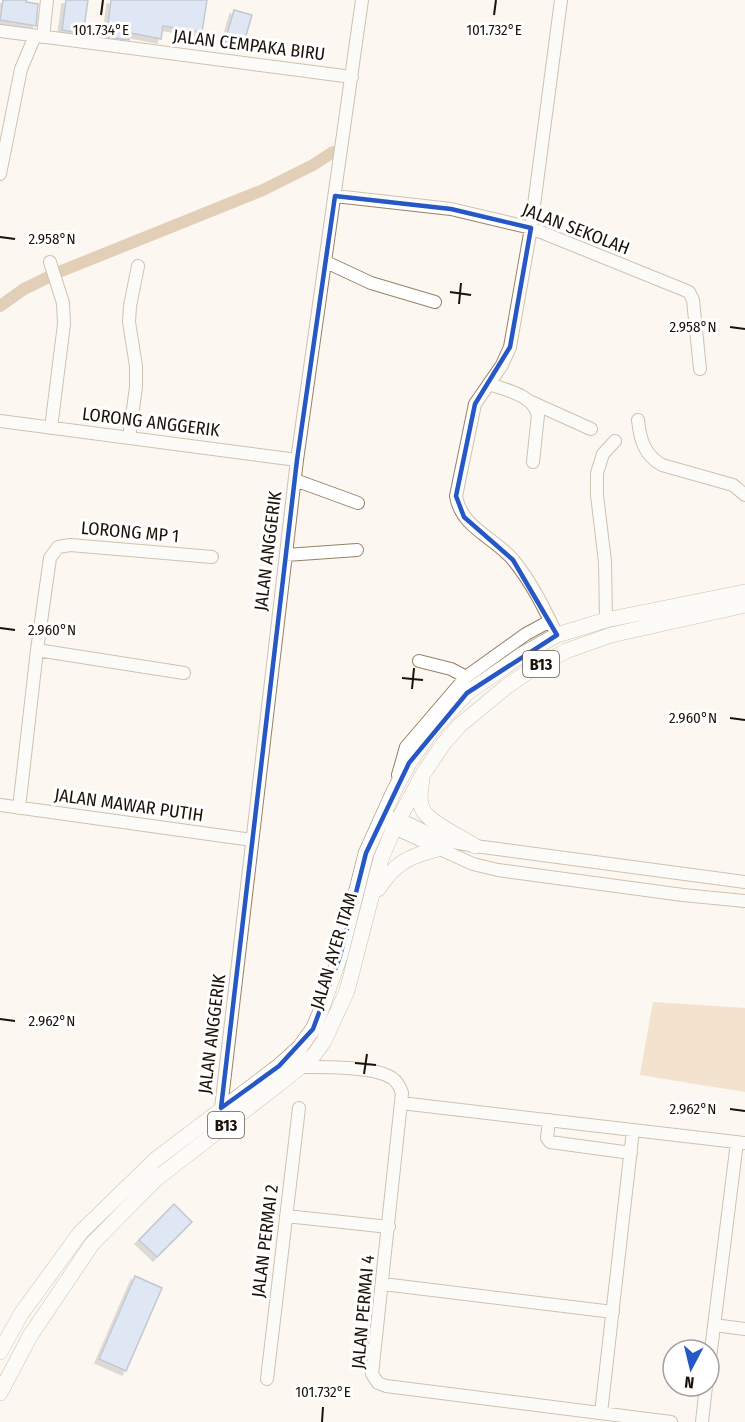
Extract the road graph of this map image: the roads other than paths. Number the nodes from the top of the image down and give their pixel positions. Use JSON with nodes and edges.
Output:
{"nodes":[{"id":1,"x":47,"y":0,"type":"edge"},
{"id":2,"x":362,"y":0,"type":"edge"},
{"id":3,"x":561,"y":0,"type":"edge"},
{"id":4,"x":0,"y":32,"type":"edge"},
{"id":5,"x":39,"y":37,"type":"junction"},
{"id":6,"x":351,"y":76,"type":"junction"},
{"id":7,"x":0,"y":174,"type":"edge"},
{"id":8,"x":335,"y":196,"type":"junction"},
{"id":9,"x":531,"y":228,"type":"junction"},
{"id":10,"x":326,"y":262,"type":"junction"},
{"id":11,"x":138,"y":266,"type":"dead end"},
{"id":12,"x":53,"y":269,"type":"dead end"},
{"id":13,"x":435,"y":302,"type":"dead end"},
{"id":14,"x":700,"y":369,"type":"dead end"},
{"id":15,"x":489,"y":384,"type":"junction"},
{"id":16,"x":530,"y":402,"type":"junction"},
{"id":17,"x":638,"y":420,"type":"dead end"},
{"id":18,"x":0,"y":421,"type":"edge"},
{"id":19,"x":51,"y":428,"type":"junction"},
{"id":20,"x":591,"y":429,"type":"dead end"},
{"id":21,"x":129,"y":438,"type":"junction"},
{"id":22,"x":615,"y":441,"type":"dead end"},
{"id":23,"x":297,"y":459,"type":"junction"},
{"id":24,"x":532,"y":462,"type":"dead end"},
{"id":25,"x":295,"y":480,"type":"junction"},
{"id":26,"x":745,"y":495,"type":"edge"},
{"id":27,"x":358,"y":503,"type":"dead end"},
{"id":28,"x":357,"y":550,"type":"dead end"},
{"id":29,"x":286,"y":555,"type":"junction"},
{"id":30,"x":212,"y":557,"type":"dead end"},
{"id":31,"x":745,"y":592,"type":"edge"},
{"id":32,"x":745,"y":605,"type":"edge"},
{"id":33,"x":606,"y":620,"type":"junction"},
{"id":34,"x":550,"y":621,"type":"junction"},
{"id":35,"x":556,"y":635,"type":"junction"},
{"id":36,"x":37,"y":650,"type":"junction"},
{"id":37,"x":419,"y":662,"type":"dead end"},
{"id":38,"x":184,"y":673,"type":"dead end"},
{"id":39,"x":466,"y":677,"type":"junction"},
{"id":40,"x":423,"y":774,"type":"junction"},
{"id":41,"x":394,"y":791,"type":"junction"},
{"id":42,"x":0,"y":805,"type":"edge"},
{"id":43,"x":19,"y":808,"type":"junction"},
{"id":44,"x":392,"y":822,"type":"junction"},
{"id":45,"x":252,"y":840,"type":"junction"},
{"id":46,"x":475,"y":846,"type":"junction"},
{"id":47,"x":438,"y":849,"type":"junction"},
{"id":48,"x":684,"y":875,"type":"junction"},
{"id":49,"x":745,"y":882,"type":"edge"},
{"id":50,"x":683,"y":895,"type":"junction"},
{"id":51,"x":370,"y":900,"type":"junction"},
{"id":52,"x":745,"y":901,"type":"edge"},
{"id":53,"x":324,"y":1041,"type":"junction"},
{"id":54,"x":301,"y":1067,"type":"junction"},
{"id":55,"x":339,"y":1067,"type":"junction"},
{"id":56,"x":401,"y":1103,"type":"junction"},
{"id":57,"x":221,"y":1108,"type":"junction"},
{"id":58,"x":299,"y":1108,"type":"dead end"},
{"id":59,"x":549,"y":1120,"type":"junction"},
{"id":60,"x":633,"y":1130,"type":"junction"},
{"id":61,"x":741,"y":1143,"type":"edge"},
{"id":62,"x":631,"y":1153,"type":"junction"},
{"id":63,"x":286,"y":1216,"type":"junction"},
{"id":64,"x":388,"y":1227,"type":"junction"},
{"id":65,"x":382,"y":1284,"type":"junction"},
{"id":66,"x":613,"y":1312,"type":"junction"},
{"id":67,"x":714,"y":1325,"type":"junction"},
{"id":68,"x":745,"y":1329,"type":"edge"},
{"id":69,"x":712,"y":1338,"type":"edge"},
{"id":70,"x":0,"y":1352,"type":"edge"},
{"id":71,"x":267,"y":1379,"type":"dead end"},
{"id":72,"x":0,"y":1393,"type":"edge"},
{"id":73,"x":705,"y":1398,"type":"edge"},
{"id":74,"x":601,"y":1413,"type":"junction"},
{"id":75,"x":671,"y":1422,"type":"edge"},
{"id":76,"x":702,"y":1422,"type":"edge"}],
"edges":[{"from":1,"to":5,"type":"street"},
{"from":2,"to":6,"type":"street","name":"JALAN ANGGERIK"},
{"from":3,"to":9,"type":"street"},
{"from":4,"to":5,"type":"street","name":"JALAN CEMPAKA BIRU"},
{"from":5,"to":6,"type":"street","name":"JALAN CEMPAKA BIRU"},
{"from":5,"to":7,"type":"street"},
{"from":6,"to":8,"type":"street","name":"JALAN ANGGERIK"},
{"from":8,"to":9,"type":"street","name":"JALAN SEKOLAH"},
{"from":8,"to":10,"type":"street","name":"JALAN ANGGERIK"},
{"from":9,"to":14,"type":"street","name":"JALAN SEKOLAH"},
{"from":9,"to":15,"type":"street"},
{"from":10,"to":13,"type":"street"},
{"from":10,"to":23,"type":"street","name":"JALAN ANGGERIK"},
{"from":11,"to":21,"type":"street"},
{"from":12,"to":19,"type":"street"},
{"from":15,"to":16,"type":"street"},
{"from":15,"to":34,"type":"street"},
{"from":16,"to":20,"type":"street"},
{"from":16,"to":24,"type":"street"},
{"from":17,"to":26,"type":"street"},
{"from":18,"to":19,"type":"street","name":"LORONG ANGGERIK"},
{"from":19,"to":21,"type":"street","name":"LORONG ANGGERIK"},
{"from":21,"to":23,"type":"street","name":"LORONG ANGGERIK"},
{"from":22,"to":33,"type":"street"},
{"from":23,"to":25,"type":"street","name":"JALAN ANGGERIK"},
{"from":25,"to":27,"type":"street"},
{"from":25,"to":29,"type":"street","name":"JALAN ANGGERIK"},
{"from":28,"to":29,"type":"street"},
{"from":29,"to":45,"type":"street","name":"JALAN ANGGERIK"},
{"from":30,"to":36,"type":"street","name":"LORONG MP 1"},
{"from":31,"to":33,"type":"main road","number":"B13"},
{"from":32,"to":40,"type":"main road","name":"JALAN AYER ITAM","number":"B13"},
{"from":33,"to":35,"type":"main road","number":"B13"},
{"from":34,"to":35,"type":"street"},
{"from":34,"to":39,"type":"street"},
{"from":35,"to":41,"type":"main road","number":"B13"},
{"from":36,"to":38,"type":"street"},
{"from":36,"to":43,"type":"street","name":"LORONG MP 1"},
{"from":37,"to":39,"type":"street"},
{"from":39,"to":41,"type":"street"},
{"from":40,"to":44,"type":"main road","name":"JALAN AYER ITAM","number":"B13"},
{"from":40,"to":46,"type":"main road"},
{"from":41,"to":44,"type":"main road","number":"B13"},
{"from":42,"to":43,"type":"street","name":"JALAN MAWAR PUTIH"},
{"from":43,"to":45,"type":"street","name":"JALAN MAWAR PUTIH"},
{"from":44,"to":46,"type":"street"},
{"from":44,"to":47,"type":"street"},
{"from":44,"to":51,"type":"main road","name":"JALAN AYER ITAM","number":"B13"},
{"from":44,"to":57,"type":"main road","name":"JALAN AYER ITAM","number":"B13"},
{"from":45,"to":57,"type":"street","name":"JALAN ANGGERIK"},
{"from":46,"to":48,"type":"street"},
{"from":47,"to":50,"type":"street"},
{"from":47,"to":51,"type":"main road"},
{"from":48,"to":49,"type":"street"},
{"from":48,"to":50,"type":"street"},
{"from":50,"to":52,"type":"street"},
{"from":51,"to":53,"type":"main road","name":"JALAN AYER ITAM","number":"B13"},
{"from":53,"to":54,"type":"main road","name":"JALAN AYER ITAM","number":"B13"},
{"from":53,"to":55,"type":"street"},
{"from":54,"to":55,"type":"street","name":"JALAN PERMAI 4"},
{"from":54,"to":72,"type":"main road","name":"JALAN AYER ITAM","number":"B13"},
{"from":55,"to":56,"type":"street","name":"JALAN PERMAI 4"},
{"from":56,"to":59,"type":"street"},
{"from":56,"to":64,"type":"street","name":"JALAN PERMAI 4"},
{"from":57,"to":70,"type":"main road","name":"JALAN AYER ITAM","number":"B13"},
{"from":58,"to":63,"type":"street","name":"JALAN PERMAI 2"},
{"from":59,"to":60,"type":"street"},
{"from":59,"to":62,"type":"street"},
{"from":60,"to":61,"type":"street"},
{"from":60,"to":62,"type":"street"},
{"from":61,"to":67,"type":"street"},
{"from":62,"to":66,"type":"street"},
{"from":63,"to":64,"type":"street"},
{"from":63,"to":71,"type":"street","name":"JALAN PERMAI 2"},
{"from":64,"to":65,"type":"street","name":"JALAN PERMAI 4"},
{"from":65,"to":66,"type":"street"},
{"from":65,"to":74,"type":"street","name":"JALAN PERMAI 4"},
{"from":66,"to":74,"type":"street"},
{"from":67,"to":68,"type":"street"},
{"from":67,"to":69,"type":"street"},
{"from":73,"to":76,"type":"street"},
{"from":74,"to":75,"type":"street","name":"JALAN PERMAI 4"}]}
